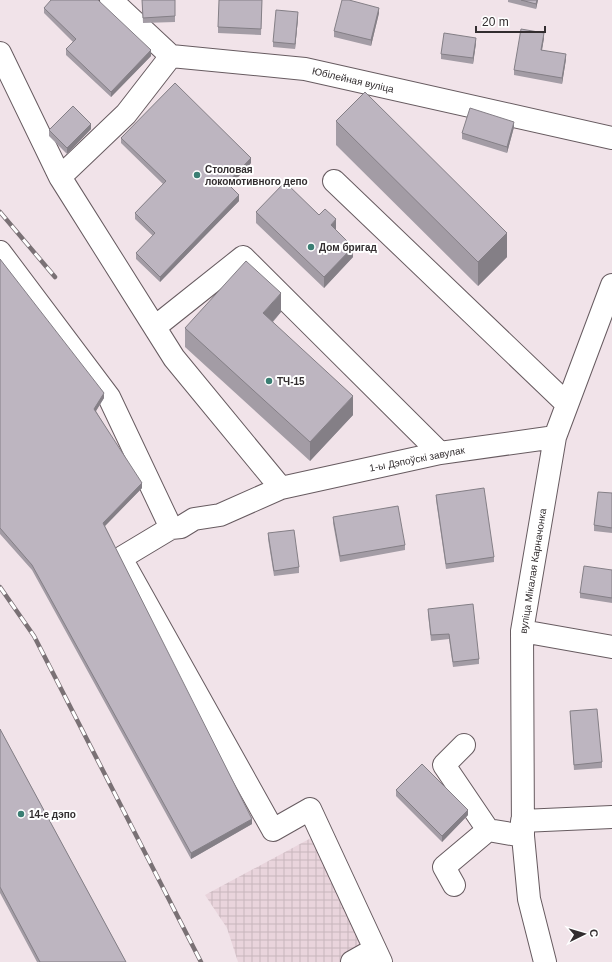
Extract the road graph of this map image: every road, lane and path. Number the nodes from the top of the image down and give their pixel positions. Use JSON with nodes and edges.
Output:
{"nodes":[{"id":1,"x":111,"y":0,"type":"edge"},
{"id":2,"x":0,"y":53,"type":"edge"},
{"id":3,"x":171,"y":56,"type":"junction"},
{"id":4,"x":612,"y":138,"type":"edge"},
{"id":5,"x":60,"y":177,"type":"junction"},
{"id":6,"x":334,"y":181,"type":"dead end"},
{"id":7,"x":0,"y":252,"type":"edge"},
{"id":8,"x":612,"y":286,"type":"edge"},
{"id":9,"x":155,"y":327,"type":"junction"},
{"id":10,"x":567,"y":404,"type":"junction"},
{"id":11,"x":555,"y":437,"type":"junction"},
{"id":12,"x":440,"y":453,"type":"junction"},
{"id":13,"x":281,"y":488,"type":"junction"},
{"id":14,"x":171,"y":528,"type":"junction"},
{"id":15,"x":522,"y":630,"type":"junction"},
{"id":16,"x":612,"y":647,"type":"edge"},
{"id":17,"x":464,"y":745,"type":"dead end"},
{"id":18,"x":612,"y":817,"type":"edge"},
{"id":19,"x":523,"y":829,"type":"junction"},
{"id":20,"x":488,"y":830,"type":"junction"},
{"id":21,"x":454,"y":885,"type":"dead end"},
{"id":22,"x":378,"y":955,"type":"edge"},
{"id":23,"x":352,"y":962,"type":"edge"},
{"id":24,"x":545,"y":962,"type":"edge"}],
"edges":[{"from":1,"to":3,"type":"street"},
{"from":2,"to":5,"type":"street"},
{"from":3,"to":4,"type":"street","name":"Юбілейная вуліца"},
{"from":3,"to":5,"type":"street"},
{"from":5,"to":9,"type":"street"},
{"from":6,"to":10,"type":"street"},
{"from":7,"to":14,"type":"street"},
{"from":8,"to":10,"type":"street","name":"вуліца Мікалая Карначонка"},
{"from":9,"to":12,"type":"street"},
{"from":9,"to":13,"type":"street"},
{"from":10,"to":11,"type":"street","name":"вуліца Мікалая Карначонка"},
{"from":11,"to":12,"type":"street","name":"1-ы Дэпоўскі завулак"},
{"from":11,"to":15,"type":"street","name":"вуліца Мікалая Карначонка"},
{"from":12,"to":13,"type":"street","name":"1-ы Дэпоўскі завулак"},
{"from":13,"to":14,"type":"street","name":"1-ы Дэпоўскі завулак"},
{"from":14,"to":22,"type":"street","name":"1-ы Дэпоўскі завулак"},
{"from":15,"to":16,"type":"street"},
{"from":15,"to":19,"type":"street","name":"вуліца Мікалая Карначонка"},
{"from":17,"to":20,"type":"street"},
{"from":18,"to":19,"type":"street"},
{"from":19,"to":20,"type":"street"},
{"from":19,"to":24,"type":"street","name":"вуліца Мікалая Карначонка"},
{"from":20,"to":21,"type":"street"},
{"from":22,"to":23,"type":"street"}]}
